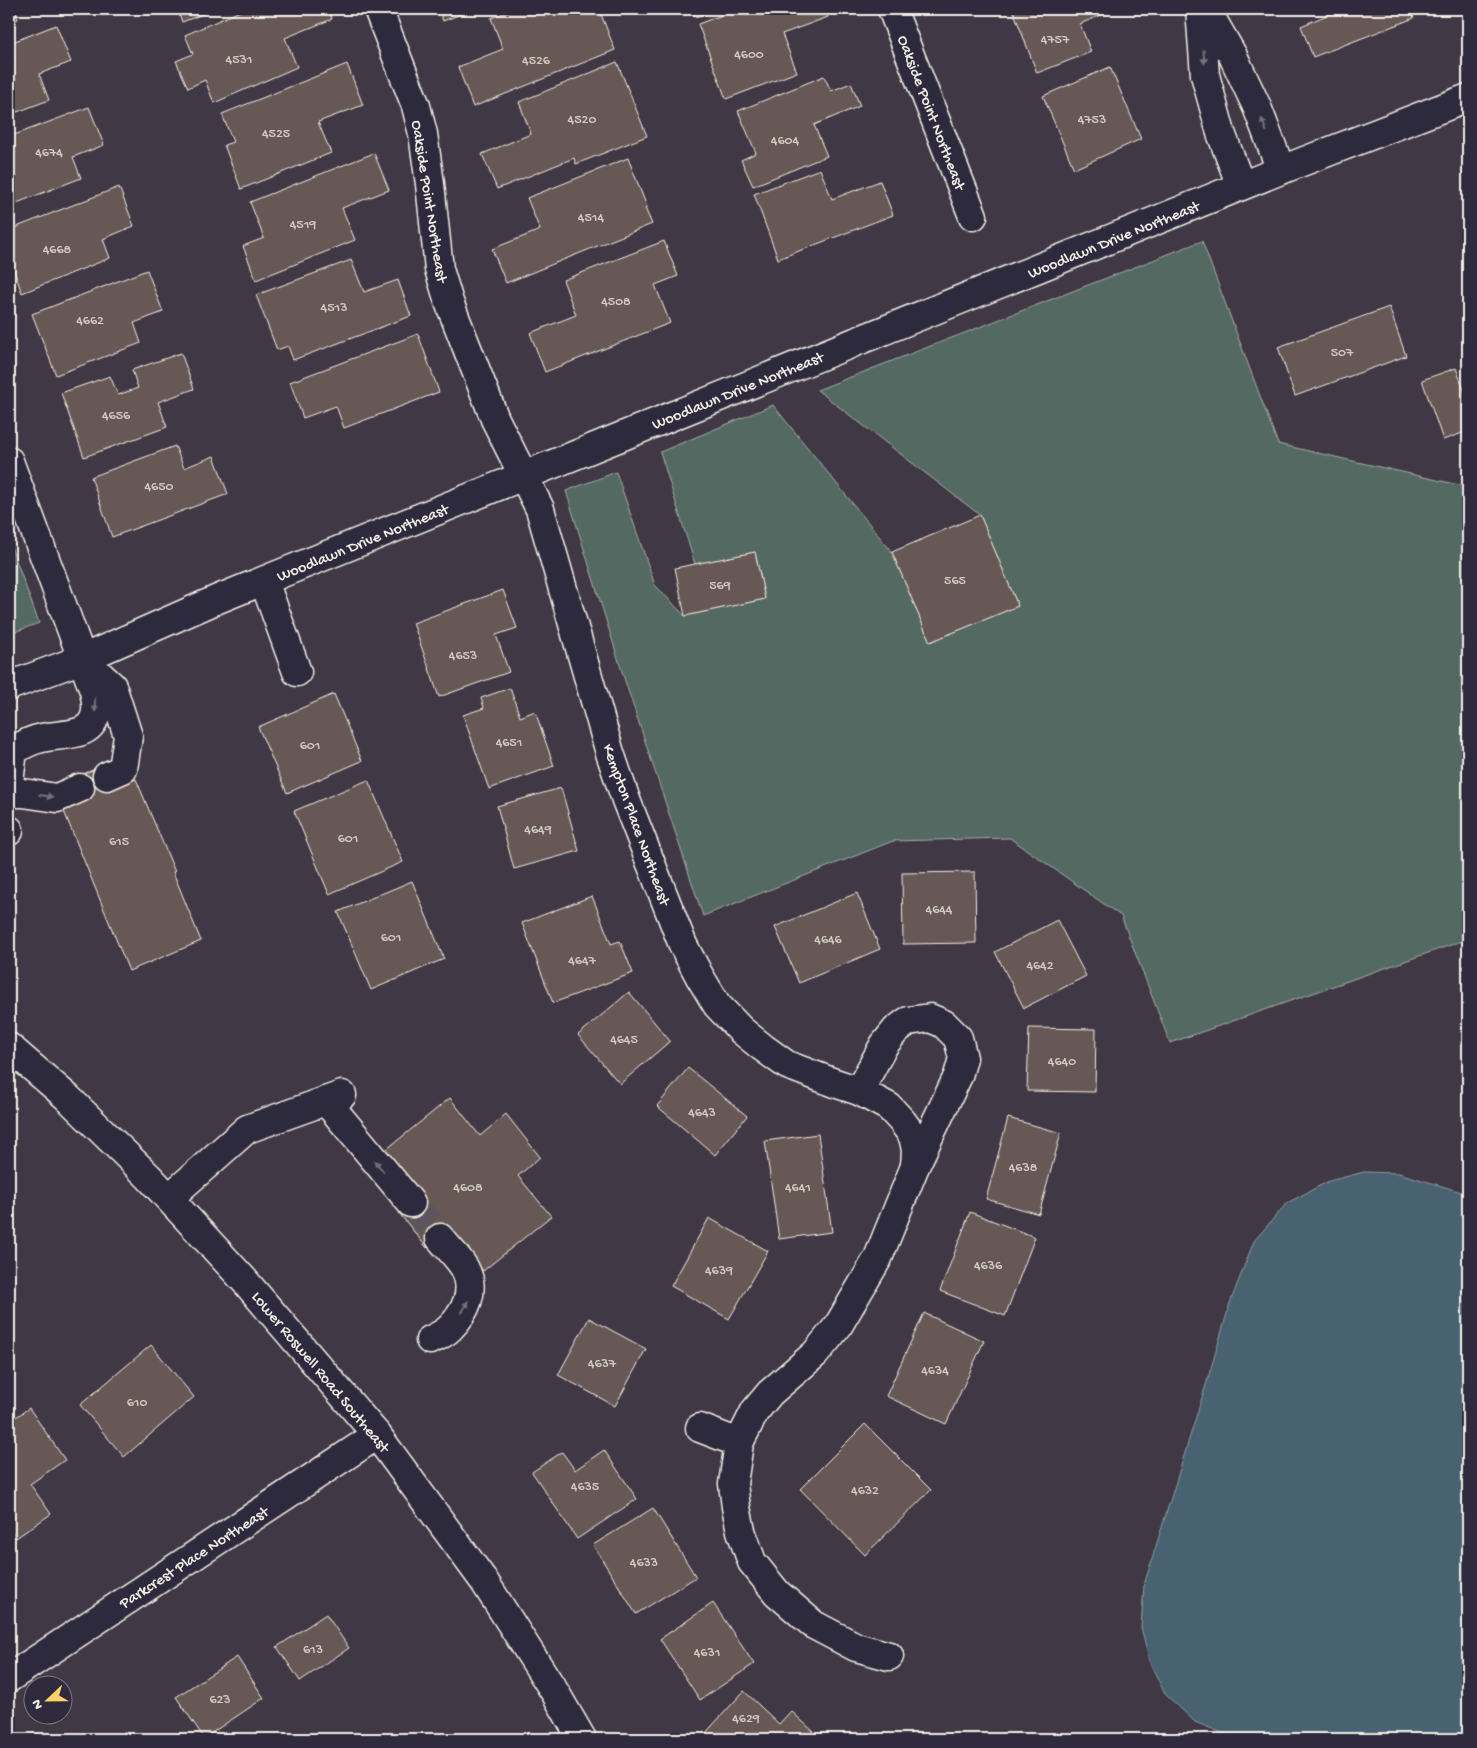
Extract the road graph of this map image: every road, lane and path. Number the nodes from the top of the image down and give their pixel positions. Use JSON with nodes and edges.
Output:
{"nodes":[{"id":1,"x":378,"y":9,"type":"edge"},
{"id":2,"x":892,"y":9,"type":"edge"},
{"id":3,"x":1200,"y":9,"type":"edge"},
{"id":4,"x":1206,"y":9,"type":"edge"},
{"id":5,"x":1468,"y":98,"type":"edge"},
{"id":6,"x":1281,"y":170,"type":"junction"},
{"id":7,"x":1242,"y":186,"type":"junction"},
{"id":8,"x":973,"y":216,"type":"dead end"},
{"id":9,"x":9,"y":461,"type":"edge"},
{"id":10,"x":523,"y":476,"type":"junction"},
{"id":11,"x":264,"y":581,"type":"junction"},
{"id":12,"x":82,"y":659,"type":"junction"},
{"id":13,"x":297,"y":672,"type":"dead end"},
{"id":14,"x":9,"y":686,"type":"edge"},
{"id":15,"x":107,"y":776,"type":"dead end"},
{"id":16,"x":9,"y":782,"type":"edge"},
{"id":17,"x":80,"y":788,"type":"dead end"},
{"id":18,"x":9,"y":793,"type":"edge"},
{"id":19,"x":9,"y":1047,"type":"edge"},
{"id":20,"x":859,"y":1091,"type":"junction"},
{"id":21,"x":916,"y":1166,"type":"junction"},
{"id":22,"x":169,"y":1198,"type":"junction"},
{"id":23,"x":411,"y":1203,"type":"tunnel mouth"},
{"id":24,"x":440,"y":1238,"type":"tunnel mouth"},
{"id":25,"x":430,"y":1340,"type":"dead end"},
{"id":26,"x":700,"y":1428,"type":"dead end"},
{"id":27,"x":377,"y":1435,"type":"junction"},
{"id":28,"x":739,"y":1443,"type":"junction"},
{"id":29,"x":889,"y":1656,"type":"dead end"},
{"id":30,"x":9,"y":1678,"type":"edge"},
{"id":31,"x":582,"y":1739,"type":"edge"}],
"edges":[{"from":1,"to":10,"type":"street","name":"Oakside Point Northeast"},
{"from":2,"to":8,"type":"street","name":"Oakside Point Northeast"},
{"from":3,"to":7,"type":"street","one_way":true},
{"from":6,"to":4,"type":"street","one_way":true},
{"from":5,"to":6,"type":"street","name":"Woodlawn Drive Northeast"},
{"from":6,"to":7,"type":"street","name":"Woodlawn Drive Northeast"},
{"from":7,"to":10,"type":"street","name":"Woodlawn Drive Northeast"},
{"from":9,"to":12,"type":"street"},
{"from":10,"to":11,"type":"street","name":"Woodlawn Drive Northeast"},
{"from":10,"to":20,"type":"street","name":"Kempton Place Northeast"},
{"from":11,"to":12,"type":"street","name":"Woodlawn Drive Northeast"},
{"from":11,"to":13,"type":"street"},
{"from":12,"to":14,"type":"street","name":"Woodlawn Drive Northeast"},
{"from":12,"to":15,"type":"street"},
{"from":12,"to":16,"type":"street","one_way":true},
{"from":18,"to":17,"type":"street","one_way":true},
{"from":19,"to":22,"type":"street","name":"Lower Roswell Road Southeast"},
{"from":20,"to":21,"type":"street","name":"Kempton Place Northeast"},
{"from":20,"to":21,"type":"street","name":"Kempton Place Northeast"},
{"from":21,"to":28,"type":"street","name":"Kempton Place Northeast"},
{"from":23,"to":22,"type":"street","one_way":true},
{"from":22,"to":27,"type":"street","name":"Lower Roswell Road Southeast"},
{"from":25,"to":24,"type":"street","one_way":true},
{"from":26,"to":28,"type":"street"},
{"from":27,"to":30,"type":"street","name":"Parkcrest Place Northeast"},
{"from":27,"to":31,"type":"street","name":"Lower Roswell Road Southeast"},
{"from":28,"to":29,"type":"street","name":"Kempton Place Northeast"}]}
